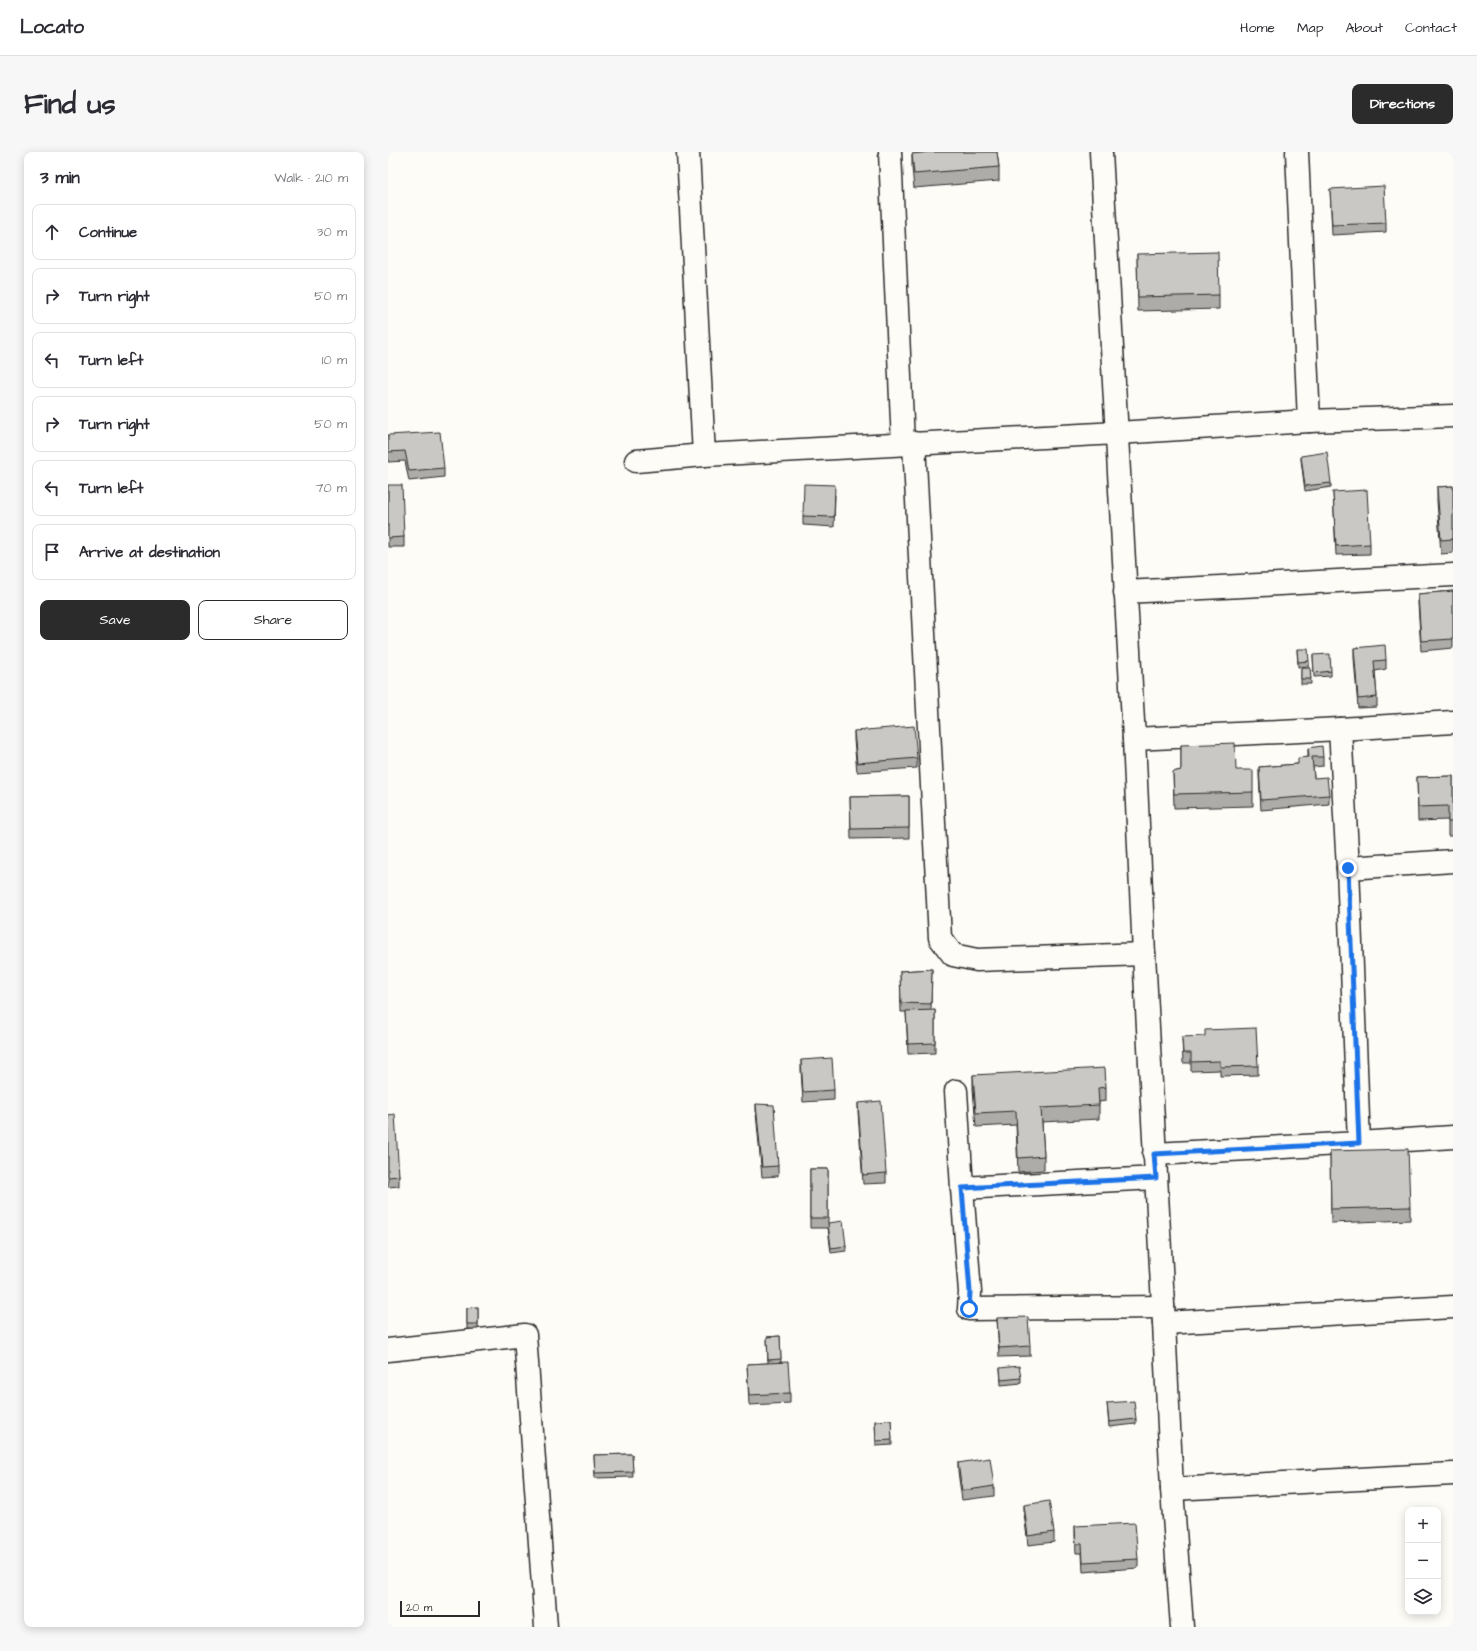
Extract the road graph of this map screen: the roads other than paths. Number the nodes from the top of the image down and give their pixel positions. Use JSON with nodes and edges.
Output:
{"nodes":[{"id":1,"x":688,"y":152,"type":"edge"},
{"id":2,"x":890,"y":152,"type":"edge"},
{"id":3,"x":1101,"y":152,"type":"edge"},
{"id":4,"x":1297,"y":152,"type":"edge"},
{"id":5,"x":1453,"y":416,"type":"edge"},
{"id":6,"x":1309,"y":421,"type":"junction"},
{"id":7,"x":1117,"y":433,"type":"junction"},
{"id":8,"x":908,"y":443,"type":"junction"},
{"id":9,"x":704,"y":455,"type":"junction"},
{"id":10,"x":636,"y":461,"type":"dead end"},
{"id":11,"x":1453,"y":575,"type":"edge"},
{"id":12,"x":1125,"y":592,"type":"junction"},
{"id":13,"x":1453,"y":722,"type":"edge"},
{"id":14,"x":1340,"y":729,"type":"junction"},
{"id":15,"x":1134,"y":739,"type":"junction"},
{"id":16,"x":1453,"y":861,"type":"edge"},
{"id":17,"x":1348,"y":868,"type":"junction"},
{"id":18,"x":1144,"y":954,"type":"junction"},
{"id":19,"x":956,"y":1091,"type":"dead end"},
{"id":20,"x":1453,"y":1137,"type":"edge"},
{"id":21,"x":1359,"y":1143,"type":"junction"},
{"id":22,"x":1154,"y":1154,"type":"junction"},
{"id":23,"x":1156,"y":1178,"type":"junction"},
{"id":24,"x":962,"y":1188,"type":"junction"},
{"id":25,"x":1453,"y":1307,"type":"edge"},
{"id":26,"x":1164,"y":1315,"type":"junction"},
{"id":27,"x":388,"y":1350,"type":"edge"},
{"id":28,"x":1453,"y":1474,"type":"edge"},
{"id":29,"x":1172,"y":1489,"type":"junction"},
{"id":30,"x":546,"y":1627,"type":"edge"},
{"id":31,"x":1182,"y":1627,"type":"edge"}],
"edges":[{"from":1,"to":9,"type":"street"},
{"from":2,"to":8,"type":"street"},
{"from":3,"to":7,"type":"street"},
{"from":4,"to":6,"type":"street"},
{"from":5,"to":6,"type":"street"},
{"from":6,"to":7,"type":"street"},
{"from":7,"to":8,"type":"street"},
{"from":7,"to":12,"type":"street"},
{"from":8,"to":9,"type":"street"},
{"from":8,"to":18,"type":"street"},
{"from":9,"to":10,"type":"street"},
{"from":11,"to":12,"type":"street"},
{"from":12,"to":15,"type":"street"},
{"from":13,"to":14,"type":"street"},
{"from":14,"to":15,"type":"street"},
{"from":14,"to":17,"type":"street"},
{"from":15,"to":18,"type":"street"},
{"from":16,"to":17,"type":"street"},
{"from":17,"to":21,"type":"street"},
{"from":18,"to":22,"type":"street"},
{"from":19,"to":24,"type":"street"},
{"from":20,"to":21,"type":"street"},
{"from":21,"to":22,"type":"street"},
{"from":22,"to":23,"type":"street"},
{"from":23,"to":24,"type":"street"},
{"from":23,"to":26,"type":"street"},
{"from":24,"to":26,"type":"street"},
{"from":25,"to":26,"type":"street"},
{"from":26,"to":29,"type":"street"},
{"from":27,"to":30,"type":"street"},
{"from":28,"to":29,"type":"street"},
{"from":29,"to":31,"type":"street"}]}
